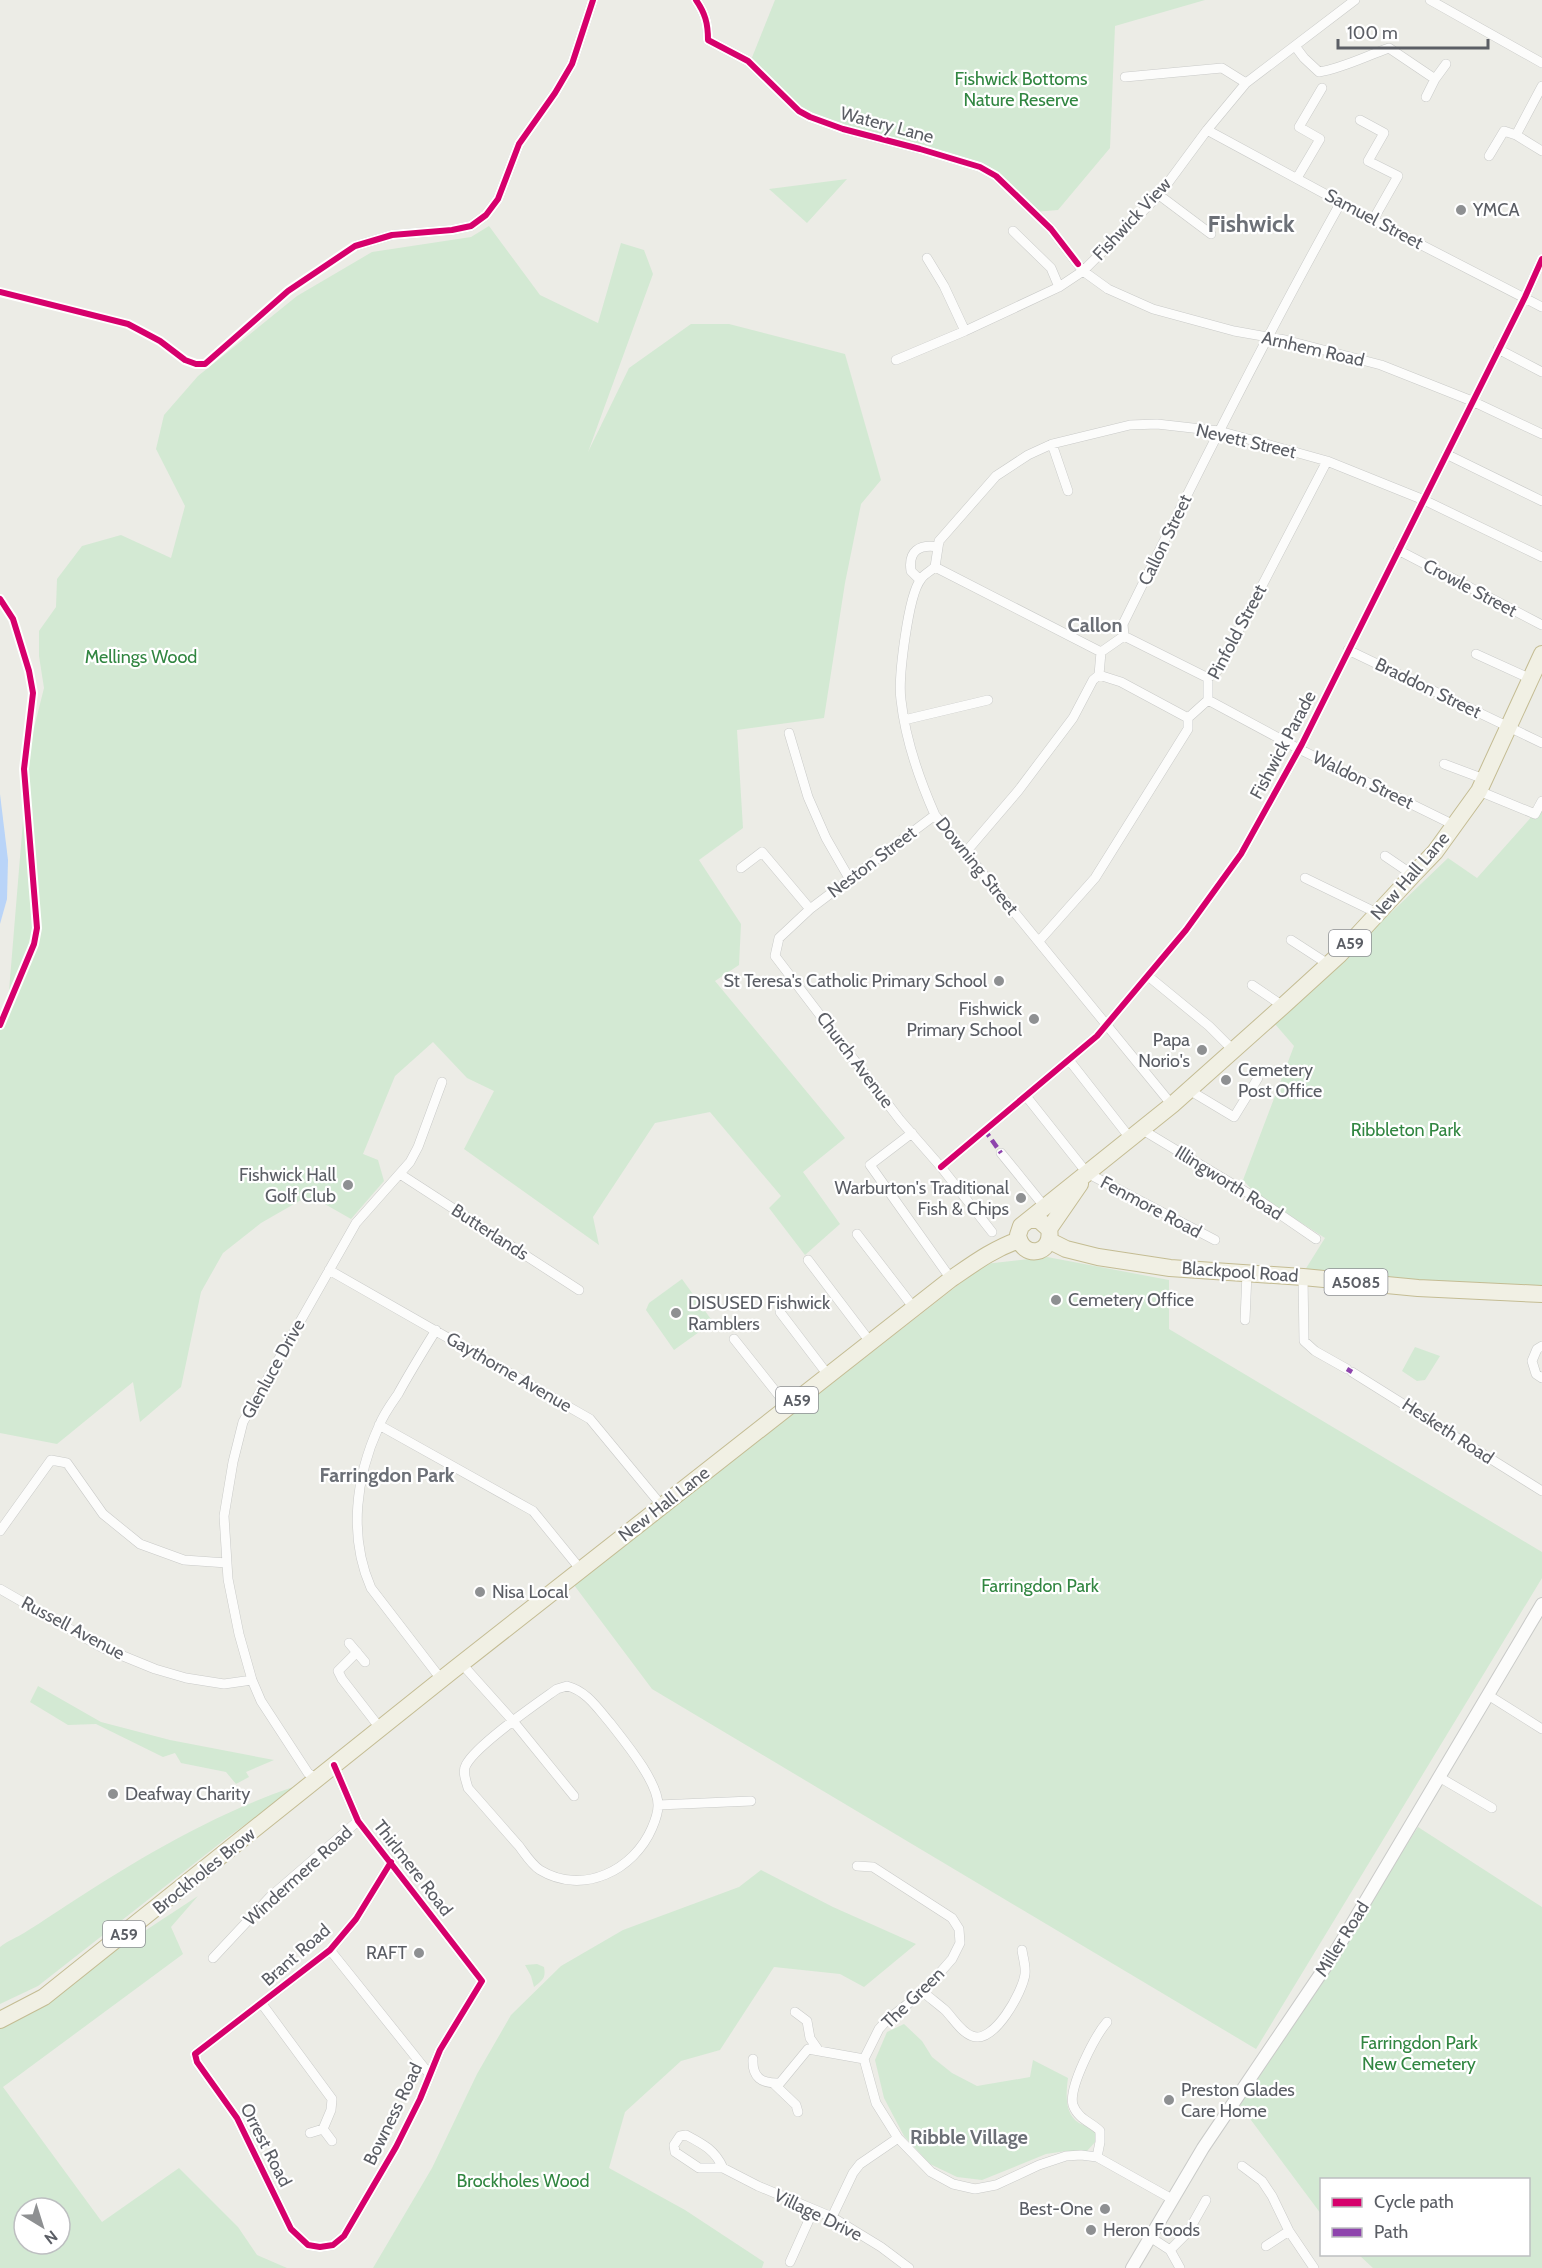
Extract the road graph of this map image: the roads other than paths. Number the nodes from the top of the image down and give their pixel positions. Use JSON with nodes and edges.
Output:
{"nodes":[{"id":1,"x":593,"y":0,"type":"edge"},
{"id":2,"x":696,"y":0,"type":"edge"},
{"id":3,"x":1355,"y":0,"type":"edge"},
{"id":4,"x":1430,"y":0,"type":"edge"},
{"id":5,"x":1295,"y":46,"type":"junction"},
{"id":6,"x":1542,"y":63,"type":"edge"},
{"id":7,"x":1446,"y":64,"type":"dead end"},
{"id":8,"x":1125,"y":77,"type":"dead end"},
{"id":9,"x":1435,"y":79,"type":"junction"},
{"id":10,"x":1246,"y":83,"type":"junction"},
{"id":11,"x":1542,"y":86,"type":"edge"},
{"id":12,"x":1322,"y":88,"type":"dead end"},
{"id":13,"x":1426,"y":97,"type":"dead end"},
{"id":14,"x":1360,"y":120,"type":"dead end"},
{"id":15,"x":1207,"y":130,"type":"junction"},
{"id":16,"x":1516,"y":135,"type":"junction"},
{"id":17,"x":1542,"y":150,"type":"edge"},
{"id":18,"x":1489,"y":156,"type":"dead end"},
{"id":19,"x":1297,"y":178,"type":"junction"},
{"id":20,"x":1159,"y":195,"type":"junction"},
{"id":21,"x":1341,"y":202,"type":"junction"},
{"id":22,"x":1373,"y":220,"type":"junction"},
{"id":23,"x":1012,"y":231,"type":"dead end"},
{"id":24,"x":1212,"y":234,"type":"dead end"},
{"id":25,"x":355,"y":246,"type":"dead end"},
{"id":26,"x":927,"y":258,"type":"dead end"},
{"id":27,"x":1542,"y":259,"type":"edge"},
{"id":28,"x":1083,"y":271,"type":"junction"},
{"id":29,"x":1059,"y":287,"type":"junction"},
{"id":30,"x":1525,"y":297,"type":"junction"},
{"id":31,"x":1542,"y":307,"type":"edge"},
{"id":32,"x":965,"y":331,"type":"junction"},
{"id":33,"x":1266,"y":337,"type":"junction"},
{"id":34,"x":1498,"y":349,"type":"junction"},
{"id":35,"x":896,"y":360,"type":"dead end"},
{"id":36,"x":1542,"y":372,"type":"edge"},
{"id":37,"x":1472,"y":401,"type":"junction"},
{"id":38,"x":1219,"y":431,"type":"junction"},
{"id":39,"x":1542,"y":434,"type":"edge"},
{"id":40,"x":1052,"y":444,"type":"junction"},
{"id":41,"x":1446,"y":454,"type":"junction"},
{"id":42,"x":1326,"y":461,"type":"junction"},
{"id":43,"x":1068,"y":491,"type":"dead end"},
{"id":44,"x":1424,"y":500,"type":"junction"},
{"id":45,"x":1542,"y":501,"type":"edge"},
{"id":46,"x":938,"y":548,"type":"junction"},
{"id":47,"x":1398,"y":550,"type":"junction"},
{"id":48,"x":1542,"y":557,"type":"edge"},
{"id":49,"x":935,"y":567,"type":"junction"},
{"id":50,"x":920,"y":579,"type":"junction"},
{"id":51,"x":1542,"y":625,"type":"edge"},
{"id":52,"x":1124,"y":636,"type":"junction"},
{"id":53,"x":1348,"y":650,"type":"junction"},
{"id":54,"x":1101,"y":652,"type":"junction"},
{"id":55,"x":1476,"y":654,"type":"dead end"},
{"id":56,"x":1541,"y":660,"type":"edge"},
{"id":57,"x":1099,"y":675,"type":"junction"},
{"id":58,"x":1208,"y":678,"type":"junction"},
{"id":59,"x":1531,"y":679,"type":"junction"},
{"id":60,"x":987,"y":700,"type":"dead end"},
{"id":61,"x":1208,"y":700,"type":"junction"},
{"id":62,"x":1188,"y":718,"type":"junction"},
{"id":63,"x":904,"y":720,"type":"junction"},
{"id":64,"x":1508,"y":726,"type":"junction"},
{"id":65,"x":789,"y":734,"type":"dead end"},
{"id":66,"x":1542,"y":743,"type":"edge"},
{"id":67,"x":1299,"y":749,"type":"junction"},
{"id":68,"x":1444,"y":764,"type":"dead end"},
{"id":69,"x":1482,"y":785,"type":"junction"},
{"id":70,"x":1542,"y":801,"type":"edge"},
{"id":71,"x":934,"y":815,"type":"junction"},
{"id":72,"x":1454,"y":825,"type":"junction"},
{"id":73,"x":965,"y":853,"type":"junction"},
{"id":74,"x":1385,"y":856,"type":"dead end"},
{"id":75,"x":741,"y":868,"type":"dead end"},
{"id":76,"x":1413,"y":875,"type":"junction"},
{"id":77,"x":849,"y":878,"type":"junction"},
{"id":78,"x":1305,"y":878,"type":"dead end"},
{"id":79,"x":810,"y":909,"type":"junction"},
{"id":80,"x":1377,"y":914,"type":"junction"},
{"id":81,"x":1291,"y":940,"type":"dead end"},
{"id":82,"x":1039,"y":941,"type":"junction"},
{"id":83,"x":1328,"y":964,"type":"junction"},
{"id":84,"x":1148,"y":976,"type":"junction"},
{"id":85,"x":1252,"y":985,"type":"dead end"},
{"id":86,"x":1283,"y":1006,"type":"junction"},
{"id":87,"x":1106,"y":1025,"type":"junction"},
{"id":88,"x":1233,"y":1050,"type":"junction"},
{"id":89,"x":1069,"y":1060,"type":"junction"},
{"id":90,"x":1258,"y":1078,"type":"dead end"},
{"id":91,"x":442,"y":1082,"type":"dead end"},
{"id":92,"x":1189,"y":1090,"type":"junction"},
{"id":93,"x":1026,"y":1096,"type":"junction"},
{"id":94,"x":1172,"y":1105,"type":"junction"},
{"id":95,"x":912,"y":1133,"type":"junction"},
{"id":96,"x":1136,"y":1133,"type":"junction"},
{"id":97,"x":1001,"y":1153,"type":"dead end"},
{"id":98,"x":941,"y":1167,"type":"junction"},
{"id":99,"x":1088,"y":1173,"type":"junction"},
{"id":100,"x":400,"y":1174,"type":"junction"},
{"id":101,"x":1043,"y":1224,"type":"junction"},
{"id":102,"x":992,"y":1232,"type":"dead end"},
{"id":103,"x":857,"y":1234,"type":"dead end"},
{"id":104,"x":1316,"y":1239,"type":"dead end"},
{"id":105,"x":1019,"y":1240,"type":"junction"},
{"id":106,"x":1215,"y":1240,"type":"dead end"},
{"id":107,"x":808,"y":1260,"type":"dead end"},
{"id":108,"x":329,"y":1270,"type":"junction"},
{"id":109,"x":1247,"y":1273,"type":"junction"},
{"id":110,"x":1303,"y":1276,"type":"junction"},
{"id":111,"x":951,"y":1279,"type":"junction"},
{"id":112,"x":579,"y":1290,"type":"dead end"},
{"id":113,"x":1542,"y":1294,"type":"edge"},
{"id":114,"x":914,"y":1308,"type":"junction"},
{"id":115,"x":780,"y":1312,"type":"dead end"},
{"id":116,"x":1245,"y":1320,"type":"dead end"},
{"id":117,"x":436,"y":1330,"type":"junction"},
{"id":118,"x":734,"y":1339,"type":"dead end"},
{"id":119,"x":871,"y":1343,"type":"junction"},
{"id":120,"x":1542,"y":1346,"type":"edge"},
{"id":121,"x":828,"y":1376,"type":"junction"},
{"id":122,"x":1542,"y":1378,"type":"edge"},
{"id":123,"x":788,"y":1407,"type":"junction"},
{"id":124,"x":379,"y":1425,"type":"junction"},
{"id":125,"x":1542,"y":1491,"type":"edge"},
{"id":126,"x":663,"y":1506,"type":"junction"},
{"id":127,"x":0,"y":1531,"type":"edge"},
{"id":128,"x":227,"y":1563,"type":"junction"},
{"id":129,"x":581,"y":1570,"type":"junction"},
{"id":130,"x":0,"y":1589,"type":"edge"},
{"id":131,"x":1540,"y":1612,"type":"edge"},
{"id":132,"x":349,"y":1643,"type":"dead end"},
{"id":133,"x":357,"y":1652,"type":"junction"},
{"id":134,"x":365,"y":1662,"type":"dead end"},
{"id":135,"x":461,"y":1663,"type":"junction"},
{"id":136,"x":441,"y":1679,"type":"junction"},
{"id":137,"x":252,"y":1680,"type":"junction"},
{"id":138,"x":1488,"y":1695,"type":"junction"},
{"id":139,"x":513,"y":1721,"type":"junction"},
{"id":140,"x":380,"y":1728,"type":"junction"},
{"id":141,"x":1542,"y":1729,"type":"edge"},
{"id":142,"x":334,"y":1766,"type":"junction"},
{"id":143,"x":1439,"y":1777,"type":"junction"},
{"id":144,"x":317,"y":1779,"type":"junction"},
{"id":145,"x":574,"y":1796,"type":"dead end"},
{"id":146,"x":751,"y":1801,"type":"dead end"},
{"id":147,"x":658,"y":1805,"type":"junction"},
{"id":148,"x":1492,"y":1809,"type":"dead end"},
{"id":149,"x":358,"y":1821,"type":"junction"},
{"id":150,"x":391,"y":1862,"type":"junction"},
{"id":151,"x":857,"y":1866,"type":"dead end"},
{"id":152,"x":330,"y":1950,"type":"junction"},
{"id":153,"x":1022,"y":1950,"type":"dead end"},
{"id":154,"x":213,"y":1958,"type":"dead end"},
{"id":155,"x":482,"y":1981,"type":"joint"},
{"id":156,"x":923,"y":1992,"type":"junction"},
{"id":157,"x":262,"y":2004,"type":"junction"},
{"id":158,"x":795,"y":2013,"type":"dead end"},
{"id":159,"x":0,"y":2020,"type":"edge"},
{"id":160,"x":1107,"y":2022,"type":"dead end"},
{"id":161,"x":200,"y":2049,"type":"joint"},
{"id":162,"x":819,"y":2051,"type":"junction"},
{"id":163,"x":753,"y":2059,"type":"dead end"},
{"id":164,"x":864,"y":2059,"type":"junction"},
{"id":165,"x":430,"y":2075,"type":"junction"},
{"id":166,"x":773,"y":2084,"type":"junction"},
{"id":167,"x":798,"y":2112,"type":"dead end"},
{"id":168,"x":323,"y":2129,"type":"junction"},
{"id":169,"x":310,"y":2133,"type":"dead end"},
{"id":170,"x":898,"y":2138,"type":"junction"},
{"id":171,"x":332,"y":2142,"type":"dead end"},
{"id":172,"x":1097,"y":2157,"type":"junction"},
{"id":173,"x":1242,"y":2166,"type":"dead end"},
{"id":174,"x":723,"y":2168,"type":"junction"},
{"id":175,"x":1172,"y":2199,"type":"junction"},
{"id":176,"x":1206,"y":2200,"type":"dead end"},
{"id":177,"x":813,"y":2211,"type":"junction"},
{"id":178,"x":831,"y":2217,"type":"junction"},
{"id":179,"x":1289,"y":2231,"type":"junction"},
{"id":180,"x":1150,"y":2236,"type":"junction"},
{"id":181,"x":1266,"y":2246,"type":"dead end"},
{"id":182,"x":320,"y":2247,"type":"joint"},
{"id":183,"x":1170,"y":2250,"type":"junction"},
{"id":184,"x":790,"y":2262,"type":"dead end"},
{"id":185,"x":905,"y":2267,"type":"edge"},
{"id":186,"x":1132,"y":2268,"type":"edge"},
{"id":187,"x":1180,"y":2268,"type":"edge"},
{"id":188,"x":1314,"y":2268,"type":"edge"}],
"edges":[{"from":1,"to":25,"type":"street"},
{"from":2,"to":28,"type":"street","name":"Watery Lane"},
{"from":3,"to":5,"type":"street","name":"Fishwick View"},
{"from":4,"to":6,"type":"street"},
{"from":5,"to":9,"type":"street"},
{"from":5,"to":10,"type":"street","name":"Fishwick View"},
{"from":7,"to":9,"type":"street"},
{"from":8,"to":10,"type":"street"},
{"from":9,"to":13,"type":"street"},
{"from":10,"to":15,"type":"street","name":"Fishwick View"},
{"from":11,"to":16,"type":"street"},
{"from":12,"to":19,"type":"street"},
{"from":14,"to":22,"type":"street"},
{"from":15,"to":19,"type":"street","name":"Samuel Street"},
{"from":15,"to":20,"type":"street","name":"Fishwick View"},
{"from":16,"to":17,"type":"street"},
{"from":16,"to":18,"type":"street"},
{"from":19,"to":21,"type":"street","name":"Samuel Street"},
{"from":20,"to":24,"type":"street"},
{"from":20,"to":28,"type":"street","name":"Fishwick View"},
{"from":21,"to":22,"type":"street","name":"Samuel Street"},
{"from":21,"to":33,"type":"street","name":"Callon Street"},
{"from":22,"to":30,"type":"street","name":"Samuel Street"},
{"from":23,"to":29,"type":"street"},
{"from":26,"to":32,"type":"street"},
{"from":27,"to":30,"type":"street","name":"Fishwick Parade"},
{"from":28,"to":29,"type":"street","name":"Fishwick View"},
{"from":28,"to":33,"type":"street","name":"Arnhem Road"},
{"from":29,"to":32,"type":"street","name":"Fishwick View"},
{"from":30,"to":31,"type":"street","name":"Samuel Street"},
{"from":30,"to":34,"type":"street","name":"Fishwick Parade"},
{"from":32,"to":35,"type":"street","name":"Fishwick View"},
{"from":33,"to":37,"type":"street","name":"Arnhem Road"},
{"from":33,"to":38,"type":"street","name":"Callon Street"},
{"from":34,"to":36,"type":"street"},
{"from":34,"to":37,"type":"street","name":"Fishwick Parade"},
{"from":37,"to":39,"type":"street","name":"Arnhem Road"},
{"from":37,"to":41,"type":"street","name":"Fishwick Parade"},
{"from":38,"to":40,"type":"street","name":"Nevett Street"},
{"from":38,"to":42,"type":"street","name":"Nevett Street"},
{"from":38,"to":52,"type":"street","name":"Callon Street"},
{"from":40,"to":43,"type":"street"},
{"from":40,"to":46,"type":"street","name":"Nevett Street"},
{"from":41,"to":44,"type":"street","name":"Fishwick Parade"},
{"from":41,"to":45,"type":"street"},
{"from":42,"to":44,"type":"street","name":"Nevett Street"},
{"from":42,"to":58,"type":"street","name":"Pinfold Street"},
{"from":44,"to":47,"type":"street","name":"Fishwick Parade"},
{"from":44,"to":48,"type":"street","name":"Nevett Street"},
{"from":46,"to":49,"type":"street","name":"Nevett Street"},
{"from":46,"to":50,"type":"street"},
{"from":47,"to":51,"type":"street","name":"Crowle Street"},
{"from":47,"to":53,"type":"street","name":"Fishwick Parade"},
{"from":49,"to":50,"type":"street"},
{"from":49,"to":54,"type":"street"},
{"from":50,"to":63,"type":"street","name":"Downing Street"},
{"from":52,"to":54,"type":"street"},
{"from":52,"to":58,"type":"street"},
{"from":53,"to":64,"type":"street","name":"Braddon Street"},
{"from":53,"to":67,"type":"street","name":"Fishwick Parade"},
{"from":54,"to":57,"type":"street"},
{"from":55,"to":59,"type":"street"},
{"from":56,"to":59,"type":"highway","name":"New Hall Lane","number":"A59"},
{"from":57,"to":62,"type":"street"},
{"from":57,"to":73,"type":"street"},
{"from":58,"to":61,"type":"street","name":"Pinfold Street"},
{"from":59,"to":64,"type":"highway","name":"New Hall Lane","number":"A59"},
{"from":60,"to":63,"type":"street"},
{"from":61,"to":62,"type":"street","name":"Pinfold Street"},
{"from":61,"to":67,"type":"street","name":"Waldon Street"},
{"from":62,"to":82,"type":"street","name":"Pinfold Street"},
{"from":63,"to":71,"type":"street","name":"Downing Street"},
{"from":64,"to":66,"type":"street","name":"Braddon Street"},
{"from":64,"to":69,"type":"highway","name":"New Hall Lane","number":"A59"},
{"from":65,"to":77,"type":"street"},
{"from":67,"to":72,"type":"street","name":"Waldon Street"},
{"from":67,"to":84,"type":"street","name":"Fishwick Parade"},
{"from":68,"to":69,"type":"street"},
{"from":69,"to":70,"type":"street"},
{"from":69,"to":72,"type":"highway","name":"New Hall Lane","number":"A59"},
{"from":71,"to":73,"type":"street","name":"Downing Street"},
{"from":71,"to":77,"type":"street","name":"Neston Street"},
{"from":72,"to":76,"type":"highway","name":"New Hall Lane","number":"A59"},
{"from":73,"to":82,"type":"street","name":"Downing Street"},
{"from":74,"to":76,"type":"street"},
{"from":75,"to":79,"type":"street"},
{"from":76,"to":80,"type":"highway","name":"New Hall Lane","number":"A59"},
{"from":77,"to":79,"type":"street","name":"Neston Street"},
{"from":78,"to":80,"type":"street"},
{"from":79,"to":95,"type":"street","name":"Church Avenue"},
{"from":80,"to":83,"type":"highway","name":"New Hall Lane","number":"A59"},
{"from":81,"to":83,"type":"street"},
{"from":82,"to":87,"type":"street","name":"Downing Street"},
{"from":83,"to":86,"type":"highway","name":"New Hall Lane","number":"A59"},
{"from":84,"to":87,"type":"street","name":"Fishwick Parade"},
{"from":84,"to":88,"type":"street"},
{"from":85,"to":86,"type":"street"},
{"from":86,"to":88,"type":"highway","name":"New Hall Lane","number":"A59"},
{"from":87,"to":89,"type":"street","name":"Fishwick Parade"},
{"from":87,"to":94,"type":"street","name":"Downing Street"},
{"from":88,"to":92,"type":"highway","name":"New Hall Lane","number":"A59"},
{"from":89,"to":93,"type":"street","name":"Fishwick Parade"},
{"from":89,"to":96,"type":"street"},
{"from":90,"to":92,"type":"street"},
{"from":91,"to":100,"type":"street","name":"Glenluce Drive"},
{"from":92,"to":94,"type":"highway","name":"New Hall Lane","number":"A59"},
{"from":93,"to":98,"type":"street","name":"Fishwick Parade"},
{"from":93,"to":99,"type":"street"},
{"from":94,"to":96,"type":"highway","name":"New Hall Lane","number":"A59"},
{"from":95,"to":98,"type":"street","name":"Church Avenue"},
{"from":95,"to":111,"type":"street"},
{"from":96,"to":99,"type":"highway","name":"New Hall Lane","number":"A59"},
{"from":96,"to":104,"type":"street","name":"Illingworth Road"},
{"from":97,"to":101,"type":"street"},
{"from":98,"to":102,"type":"street","name":"Church Avenue"},
{"from":99,"to":101,"type":"highway","name":"New Hall Lane","number":"A59"},
{"from":99,"to":101,"type":"highway","name":"New Hall Lane","number":"A59"},
{"from":99,"to":106,"type":"street","name":"Fenmore Road"},
{"from":100,"to":108,"type":"street","name":"Glenluce Drive"},
{"from":100,"to":112,"type":"street","name":"Butterlands"},
{"from":101,"to":105,"type":"highway","number":"A59"},
{"from":101,"to":105,"type":"highway","number":"A59"},
{"from":101,"to":109,"type":"highway","name":"Blackpool Road","number":"A5085"},
{"from":103,"to":114,"type":"street"},
{"from":105,"to":111,"type":"highway","name":"New Hall Lane","number":"A59"},
{"from":107,"to":119,"type":"street"},
{"from":108,"to":117,"type":"street","name":"Gaythorne Avenue"},
{"from":108,"to":128,"type":"street","name":"Glenluce Drive"},
{"from":109,"to":110,"type":"highway","name":"Blackpool Road","number":"A5085"},
{"from":109,"to":116,"type":"street"},
{"from":110,"to":113,"type":"highway","name":"Blackpool Road","number":"A5085"},
{"from":110,"to":125,"type":"street","name":"Hesketh Road"},
{"from":111,"to":114,"type":"highway","name":"New Hall Lane","number":"A59"},
{"from":114,"to":119,"type":"highway","name":"New Hall Lane","number":"A59"},
{"from":115,"to":121,"type":"street"},
{"from":117,"to":124,"type":"street"},
{"from":117,"to":126,"type":"street","name":"Gaythorne Avenue"},
{"from":118,"to":123,"type":"street"},
{"from":119,"to":121,"type":"highway","name":"New Hall Lane","number":"A59"},
{"from":120,"to":122,"type":"street"},
{"from":121,"to":123,"type":"highway","name":"New Hall Lane","number":"A59"},
{"from":123,"to":126,"type":"highway","name":"New Hall Lane","number":"A59"},
{"from":124,"to":129,"type":"street"},
{"from":124,"to":136,"type":"street"},
{"from":126,"to":129,"type":"highway","name":"New Hall Lane","number":"A59"},
{"from":127,"to":128,"type":"street"},
{"from":128,"to":137,"type":"street","name":"Glenluce Drive"},
{"from":129,"to":135,"type":"highway","name":"New Hall Lane","number":"A59"},
{"from":130,"to":137,"type":"street","name":"Russell Avenue"},
{"from":131,"to":138,"type":"street","name":"Miller Road"},
{"from":132,"to":133,"type":"street"},
{"from":133,"to":134,"type":"street"},
{"from":133,"to":140,"type":"street"},
{"from":135,"to":136,"type":"highway","name":"New Hall Lane","number":"A59"},
{"from":135,"to":139,"type":"street"},
{"from":136,"to":140,"type":"highway","name":"New Hall Lane","number":"A59"},
{"from":137,"to":144,"type":"street","name":"Glenluce Drive"},
{"from":138,"to":141,"type":"street"},
{"from":138,"to":143,"type":"street","name":"Miller Road"},
{"from":139,"to":145,"type":"street"},
{"from":139,"to":147,"type":"street"},
{"from":139,"to":147,"type":"street"},
{"from":140,"to":142,"type":"highway","name":"New Hall Lane","number":"A59"},
{"from":142,"to":144,"type":"highway","name":"New Hall Lane","number":"A59"},
{"from":142,"to":149,"type":"street","name":"Thirlmere Road"},
{"from":143,"to":148,"type":"street"},
{"from":143,"to":175,"type":"street","name":"Miller Road"},
{"from":144,"to":159,"type":"highway","name":"Brockholes Brow","number":"A59"},
{"from":146,"to":147,"type":"street"},
{"from":149,"to":150,"type":"street","name":"Thirlmere Road"},
{"from":149,"to":154,"type":"street","name":"Windermere Road"},
{"from":150,"to":152,"type":"street","name":"Brant Road"},
{"from":150,"to":155,"type":"street","name":"Thirlmere Road"},
{"from":151,"to":156,"type":"street","name":"The Green"},
{"from":152,"to":157,"type":"street","name":"Brant Road"},
{"from":152,"to":165,"type":"street"},
{"from":153,"to":156,"type":"street"},
{"from":155,"to":165,"type":"street","name":"Bowness Road"},
{"from":156,"to":164,"type":"street","name":"The Green"},
{"from":157,"to":161,"type":"street","name":"Brant Road"},
{"from":157,"to":168,"type":"street"},
{"from":158,"to":162,"type":"street"},
{"from":160,"to":172,"type":"street"},
{"from":161,"to":182,"type":"street","name":"Orrest Road"},
{"from":162,"to":164,"type":"street"},
{"from":162,"to":166,"type":"street"},
{"from":163,"to":166,"type":"street"},
{"from":164,"to":170,"type":"street"},
{"from":165,"to":182,"type":"street","name":"Bowness Road"},
{"from":166,"to":167,"type":"street"},
{"from":168,"to":169,"type":"street"},
{"from":168,"to":171,"type":"street"},
{"from":170,"to":172,"type":"street"},
{"from":170,"to":178,"type":"street"},
{"from":172,"to":175,"type":"street"},
{"from":173,"to":179,"type":"street"},
{"from":174,"to":174,"type":"street","name":"Village Drive"},
{"from":174,"to":177,"type":"street","name":"Village Drive"},
{"from":175,"to":180,"type":"street","name":"Miller Road"},
{"from":176,"to":183,"type":"street"},
{"from":177,"to":178,"type":"street","name":"Village Drive"},
{"from":177,"to":184,"type":"street"},
{"from":178,"to":185,"type":"street","name":"Village Drive"},
{"from":179,"to":181,"type":"street"},
{"from":179,"to":188,"type":"street"},
{"from":180,"to":183,"type":"street"},
{"from":180,"to":186,"type":"street","name":"Miller Road"},
{"from":183,"to":187,"type":"street"}]}
